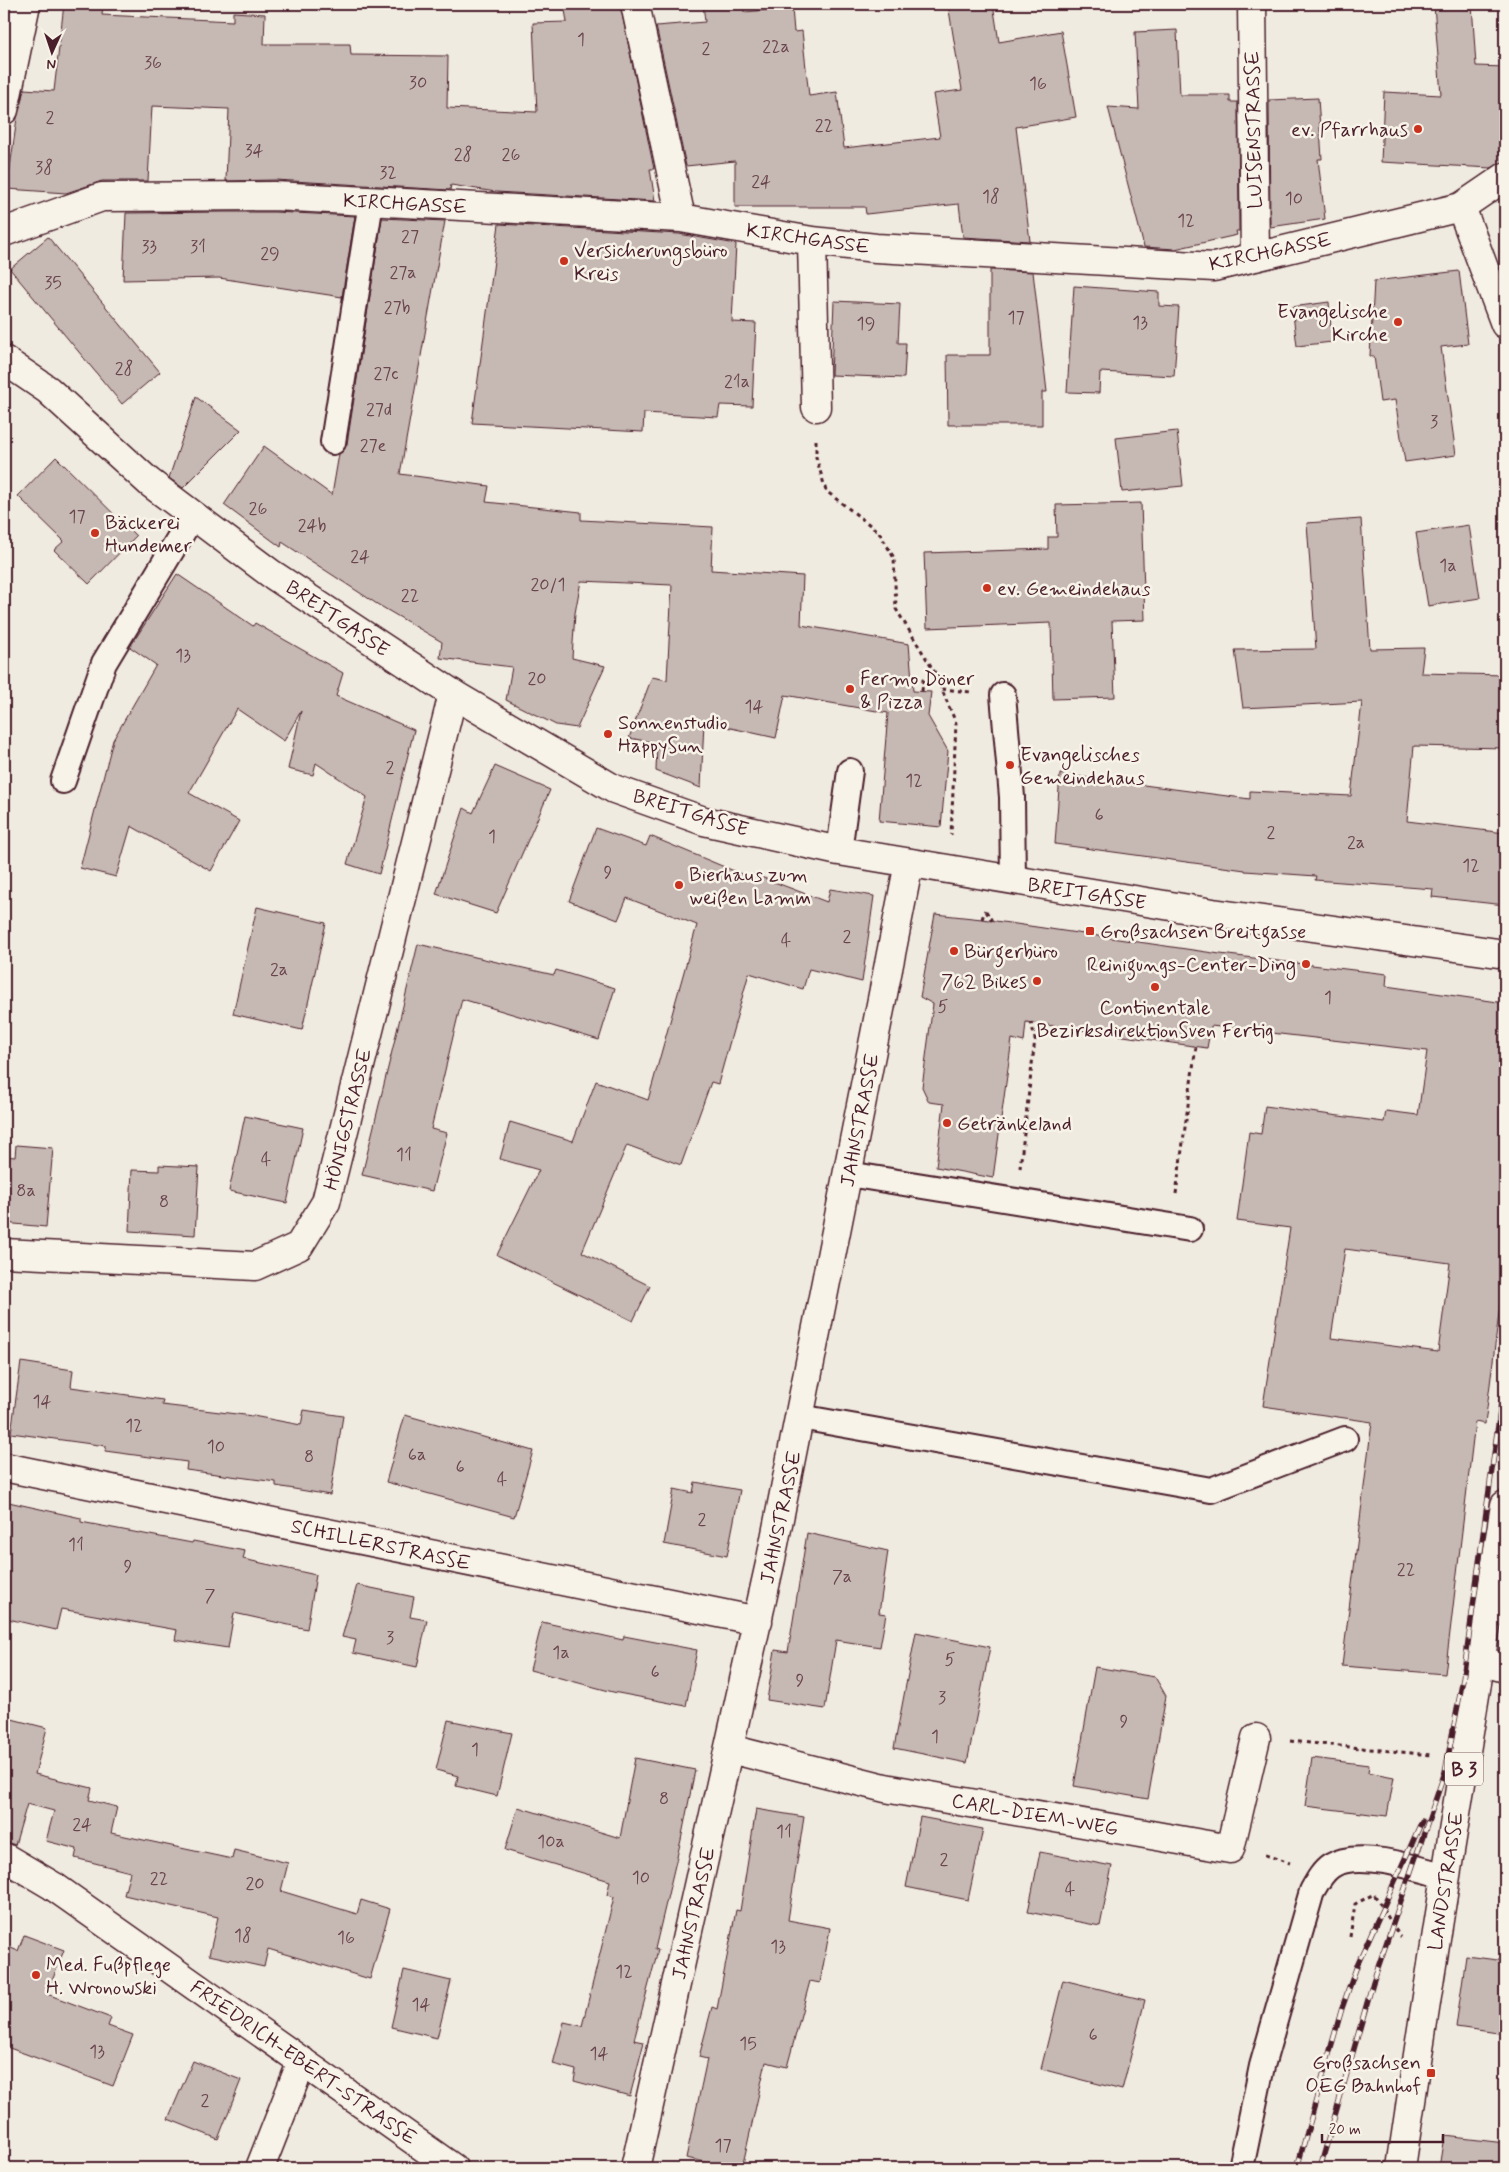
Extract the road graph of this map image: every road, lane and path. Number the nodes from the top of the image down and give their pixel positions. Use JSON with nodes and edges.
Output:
{"nodes":[{"id":1,"x":26,"y":4,"type":"edge"},
{"id":2,"x":635,"y":4,"type":"edge"},
{"id":3,"x":1252,"y":4,"type":"edge"},
{"id":4,"x":4,"y":110,"type":"edge"},
{"id":5,"x":1505,"y":177,"type":"edge"},
{"id":6,"x":371,"y":202,"type":"junction"},
{"id":7,"x":1462,"y":207,"type":"junction"},
{"id":8,"x":681,"y":218,"type":"junction"},
{"id":9,"x":4,"y":232,"type":"edge"},
{"id":10,"x":812,"y":241,"type":"junction"},
{"id":11,"x":1255,"y":257,"type":"junction"},
{"id":12,"x":1505,"y":324,"type":"edge"},
{"id":13,"x":4,"y":360,"type":"edge"},
{"id":14,"x":816,"y":407,"type":"joint"},
{"id":15,"x":333,"y":442,"type":"dead end"},
{"id":16,"x":193,"y":515,"type":"junction"},
{"id":17,"x":934,"y":672,"type":"junction"},
{"id":18,"x":922,"y":691,"type":"dead end"},
{"id":19,"x":453,"y":694,"type":"junction"},
{"id":20,"x":1002,"y":695,"type":"dead end"},
{"id":21,"x":850,"y":771,"type":"dead end"},
{"id":22,"x":63,"y":781,"type":"dead end"},
{"id":23,"x":839,"y":850,"type":"junction"},
{"id":24,"x":909,"y":863,"type":"junction"},
{"id":25,"x":948,"y":868,"type":"junction"},
{"id":26,"x":1013,"y":881,"type":"junction"},
{"id":27,"x":986,"y":910,"type":"dead end"},
{"id":28,"x":992,"y":921,"type":"dead end"},
{"id":29,"x":1505,"y":954,"type":"edge"},
{"id":30,"x":1031,"y":1022,"type":"dead end"},
{"id":31,"x":1196,"y":1046,"type":"dead end"},
{"id":32,"x":848,"y":1174,"type":"junction"},
{"id":33,"x":1016,"y":1201,"type":"junction"},
{"id":34,"x":1181,"y":1228,"type":"joint"},
{"id":35,"x":4,"y":1253,"type":"edge"},
{"id":36,"x":800,"y":1417,"type":"junction"},
{"id":37,"x":1344,"y":1439,"type":"dead end"},
{"id":38,"x":4,"y":1467,"type":"edge"},
{"id":39,"x":1505,"y":1505,"type":"edge"},
{"id":40,"x":758,"y":1621,"type":"junction"},
{"id":41,"x":1493,"y":1665,"type":"edge"},
{"id":42,"x":1256,"y":1738,"type":"joint"},
{"id":43,"x":730,"y":1749,"type":"junction"},
{"id":44,"x":1466,"y":1758,"type":"junction"},
{"id":45,"x":4,"y":1857,"type":"edge"},
{"id":46,"x":1445,"y":1876,"type":"junction"},
{"id":47,"x":1350,"y":1937,"type":"dead end"},
{"id":48,"x":1400,"y":1946,"type":"dead end"},
{"id":49,"x":302,"y":2061,"type":"junction"},
{"id":50,"x":260,"y":2168,"type":"edge"},
{"id":51,"x":454,"y":2168,"type":"edge"},
{"id":52,"x":635,"y":2168,"type":"edge"},
{"id":53,"x":1240,"y":2168,"type":"edge"},
{"id":54,"x":1401,"y":2168,"type":"edge"}],
"edges":[{"from":1,"to":4,"type":"street"},
{"from":2,"to":8,"type":"street"},
{"from":3,"to":11,"type":"street","name":"LUISENSTRASSE"},
{"from":5,"to":7,"type":"street","name":"KIRCHGASSE"},
{"from":6,"to":8,"type":"street","name":"KIRCHGASSE"},
{"from":6,"to":9,"type":"street","name":"KIRCHGASSE"},
{"from":6,"to":15,"type":"lane"},
{"from":7,"to":11,"type":"street","name":"KIRCHGASSE"},
{"from":7,"to":12,"type":"street"},
{"from":8,"to":10,"type":"street","name":"KIRCHGASSE"},
{"from":10,"to":11,"type":"street","name":"KIRCHGASSE"},
{"from":10,"to":14,"type":"street"},
{"from":13,"to":16,"type":"street","name":"BREITGASSE"},
{"from":14,"to":17,"type":"path"},
{"from":16,"to":19,"type":"street","name":"BREITGASSE"},
{"from":16,"to":22,"type":"lane"},
{"from":17,"to":18,"type":"path"},
{"from":17,"to":25,"type":"path"},
{"from":19,"to":23,"type":"street","name":"BREITGASSE"},
{"from":19,"to":35,"type":"street","name":"HÖNIGSTRASSE"},
{"from":20,"to":26,"type":"lane"},
{"from":21,"to":23,"type":"lane"},
{"from":23,"to":24,"type":"street","name":"BREITGASSE"},
{"from":24,"to":25,"type":"street","name":"BREITGASSE"},
{"from":24,"to":32,"type":"street","name":"JAHNSTRASSE"},
{"from":25,"to":26,"type":"street","name":"BREITGASSE"},
{"from":26,"to":29,"type":"street","name":"BREITGASSE"},
{"from":27,"to":28,"type":"path"},
{"from":30,"to":33,"type":"path"},
{"from":31,"to":34,"type":"path"},
{"from":32,"to":33,"type":"lane"},
{"from":32,"to":36,"type":"street","name":"JAHNSTRASSE"},
{"from":33,"to":34,"type":"lane"},
{"from":36,"to":37,"type":"lane"},
{"from":36,"to":40,"type":"street","name":"JAHNSTRASSE"},
{"from":38,"to":40,"type":"street","name":"SCHILLERSTRASSE"},
{"from":39,"to":41,"type":"street","name":"LANDSTRASSE","number":"B 3"},
{"from":40,"to":43,"type":"street","name":"JAHNSTRASSE"},
{"from":41,"to":44,"type":"street","name":"LANDSTRASSE","number":"B 3"},
{"from":42,"to":43,"type":"street","name":"CARL-DIEM-WEG"},
{"from":42,"to":44,"type":"path"},
{"from":43,"to":52,"type":"street","name":"JAHNSTRASSE"},
{"from":44,"to":46,"type":"street","name":"LANDSTRASSE","number":"B 3"},
{"from":45,"to":49,"type":"street","name":"FRIEDRICH-EBERT-STRASSE"},
{"from":46,"to":53,"type":"lane"},
{"from":46,"to":54,"type":"street","name":"LANDSTRASSE","number":"B 3"},
{"from":47,"to":48,"type":"path"},
{"from":49,"to":50,"type":"street"},
{"from":49,"to":51,"type":"street","name":"FRIEDRICH-EBERT-STRASSE"}]}
